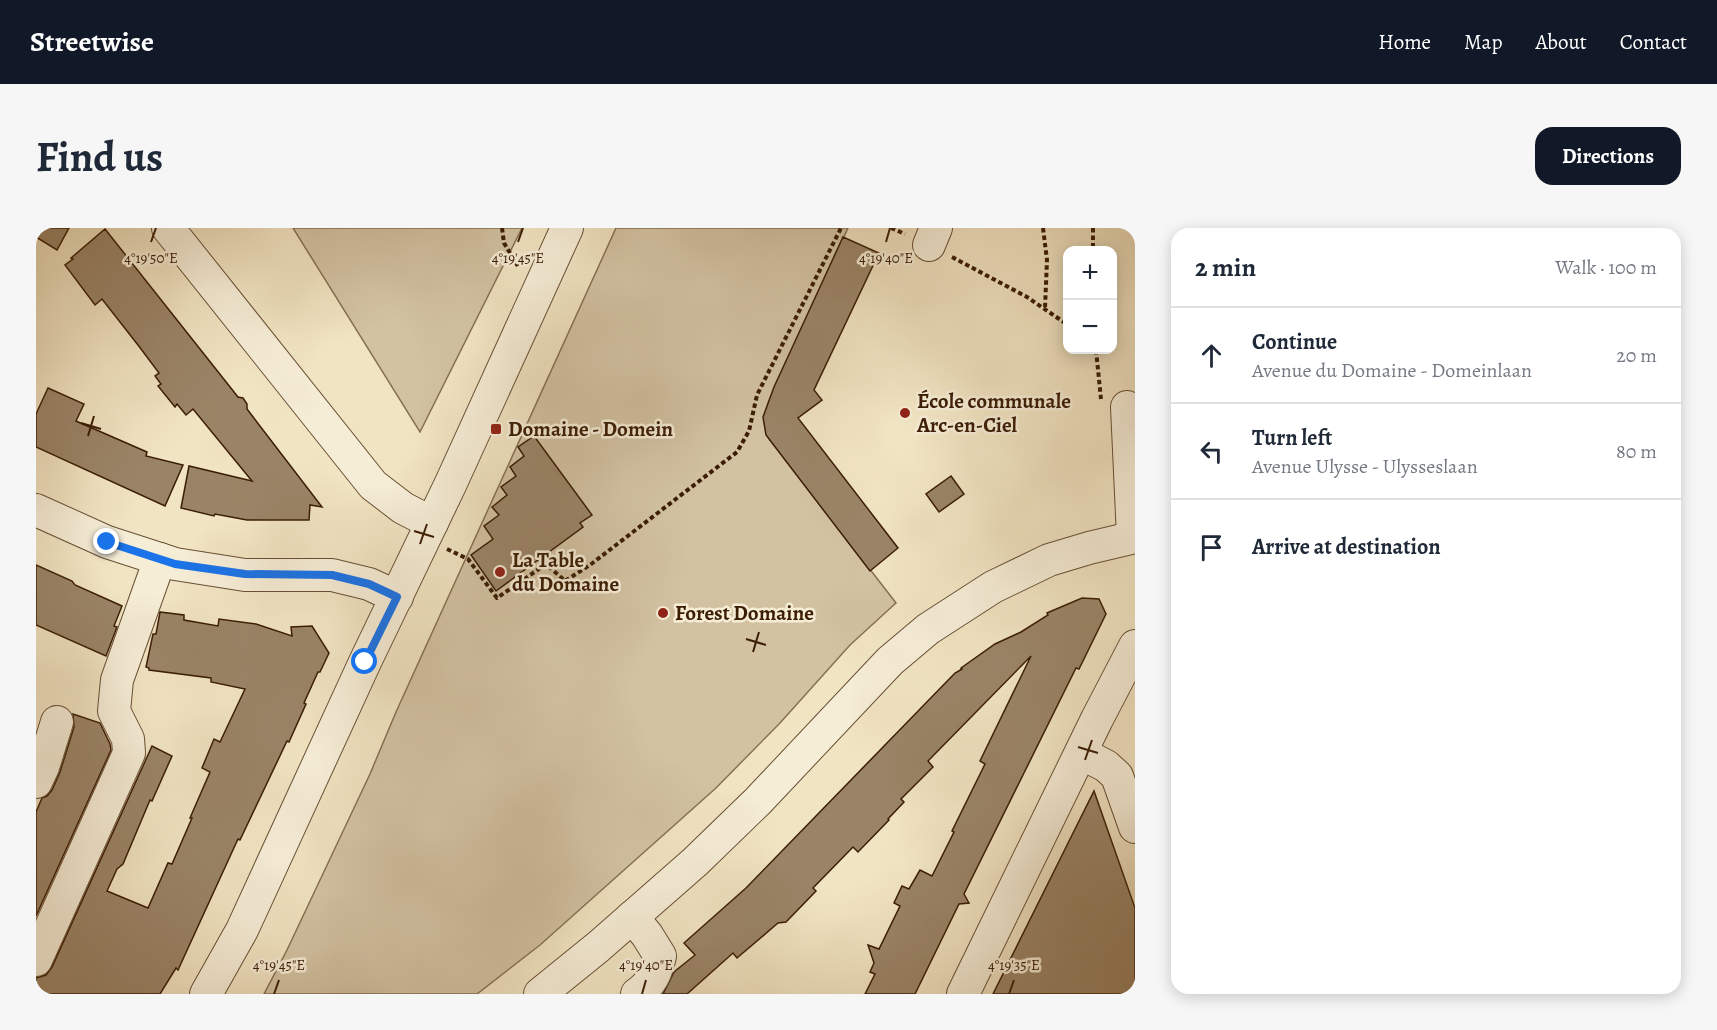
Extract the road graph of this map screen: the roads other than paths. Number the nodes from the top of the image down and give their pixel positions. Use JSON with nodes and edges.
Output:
{"nodes":[{"id":1,"x":168,"y":228,"type":"edge"},
{"id":2,"x":567,"y":228,"type":"edge"},
{"id":3,"x":1127,"y":407,"type":"dead end"},
{"id":4,"x":36,"y":510,"type":"edge"},
{"id":5,"x":428,"y":530,"type":"junction"},
{"id":6,"x":1134,"y":537,"type":"edge"},
{"id":7,"x":160,"y":559,"type":"junction"},
{"id":8,"x":397,"y":597,"type":"junction"},
{"id":9,"x":1135,"y":646,"type":"edge"},
{"id":10,"x":57,"y":722,"type":"dead end"},
{"id":11,"x":1081,"y":753,"type":"junction"},
{"id":12,"x":36,"y":783,"type":"edge"},
{"id":13,"x":1135,"y":827,"type":"edge"},
{"id":14,"x":632,"y":917,"type":"junction"},
{"id":15,"x":36,"y":960,"type":"edge"},
{"id":16,"x":206,"y":994,"type":"edge"},
{"id":17,"x":540,"y":994,"type":"edge"},
{"id":18,"x":637,"y":994,"type":"edge"},
{"id":19,"x":963,"y":994,"type":"edge"}],
"edges":[{"from":1,"to":5,"type":"street"},
{"from":2,"to":5,"type":"street"},
{"from":3,"to":6,"type":"street"},
{"from":4,"to":7,"type":"street"},
{"from":5,"to":8,"type":"street"},
{"from":6,"to":14,"type":"street"},
{"from":7,"to":8,"type":"street"},
{"from":7,"to":15,"type":"street"},
{"from":8,"to":16,"type":"street"},
{"from":9,"to":11,"type":"street"},
{"from":10,"to":12,"type":"street"},
{"from":11,"to":13,"type":"street"},
{"from":11,"to":19,"type":"street"},
{"from":14,"to":17,"type":"street"},
{"from":14,"to":18,"type":"street"}]}
